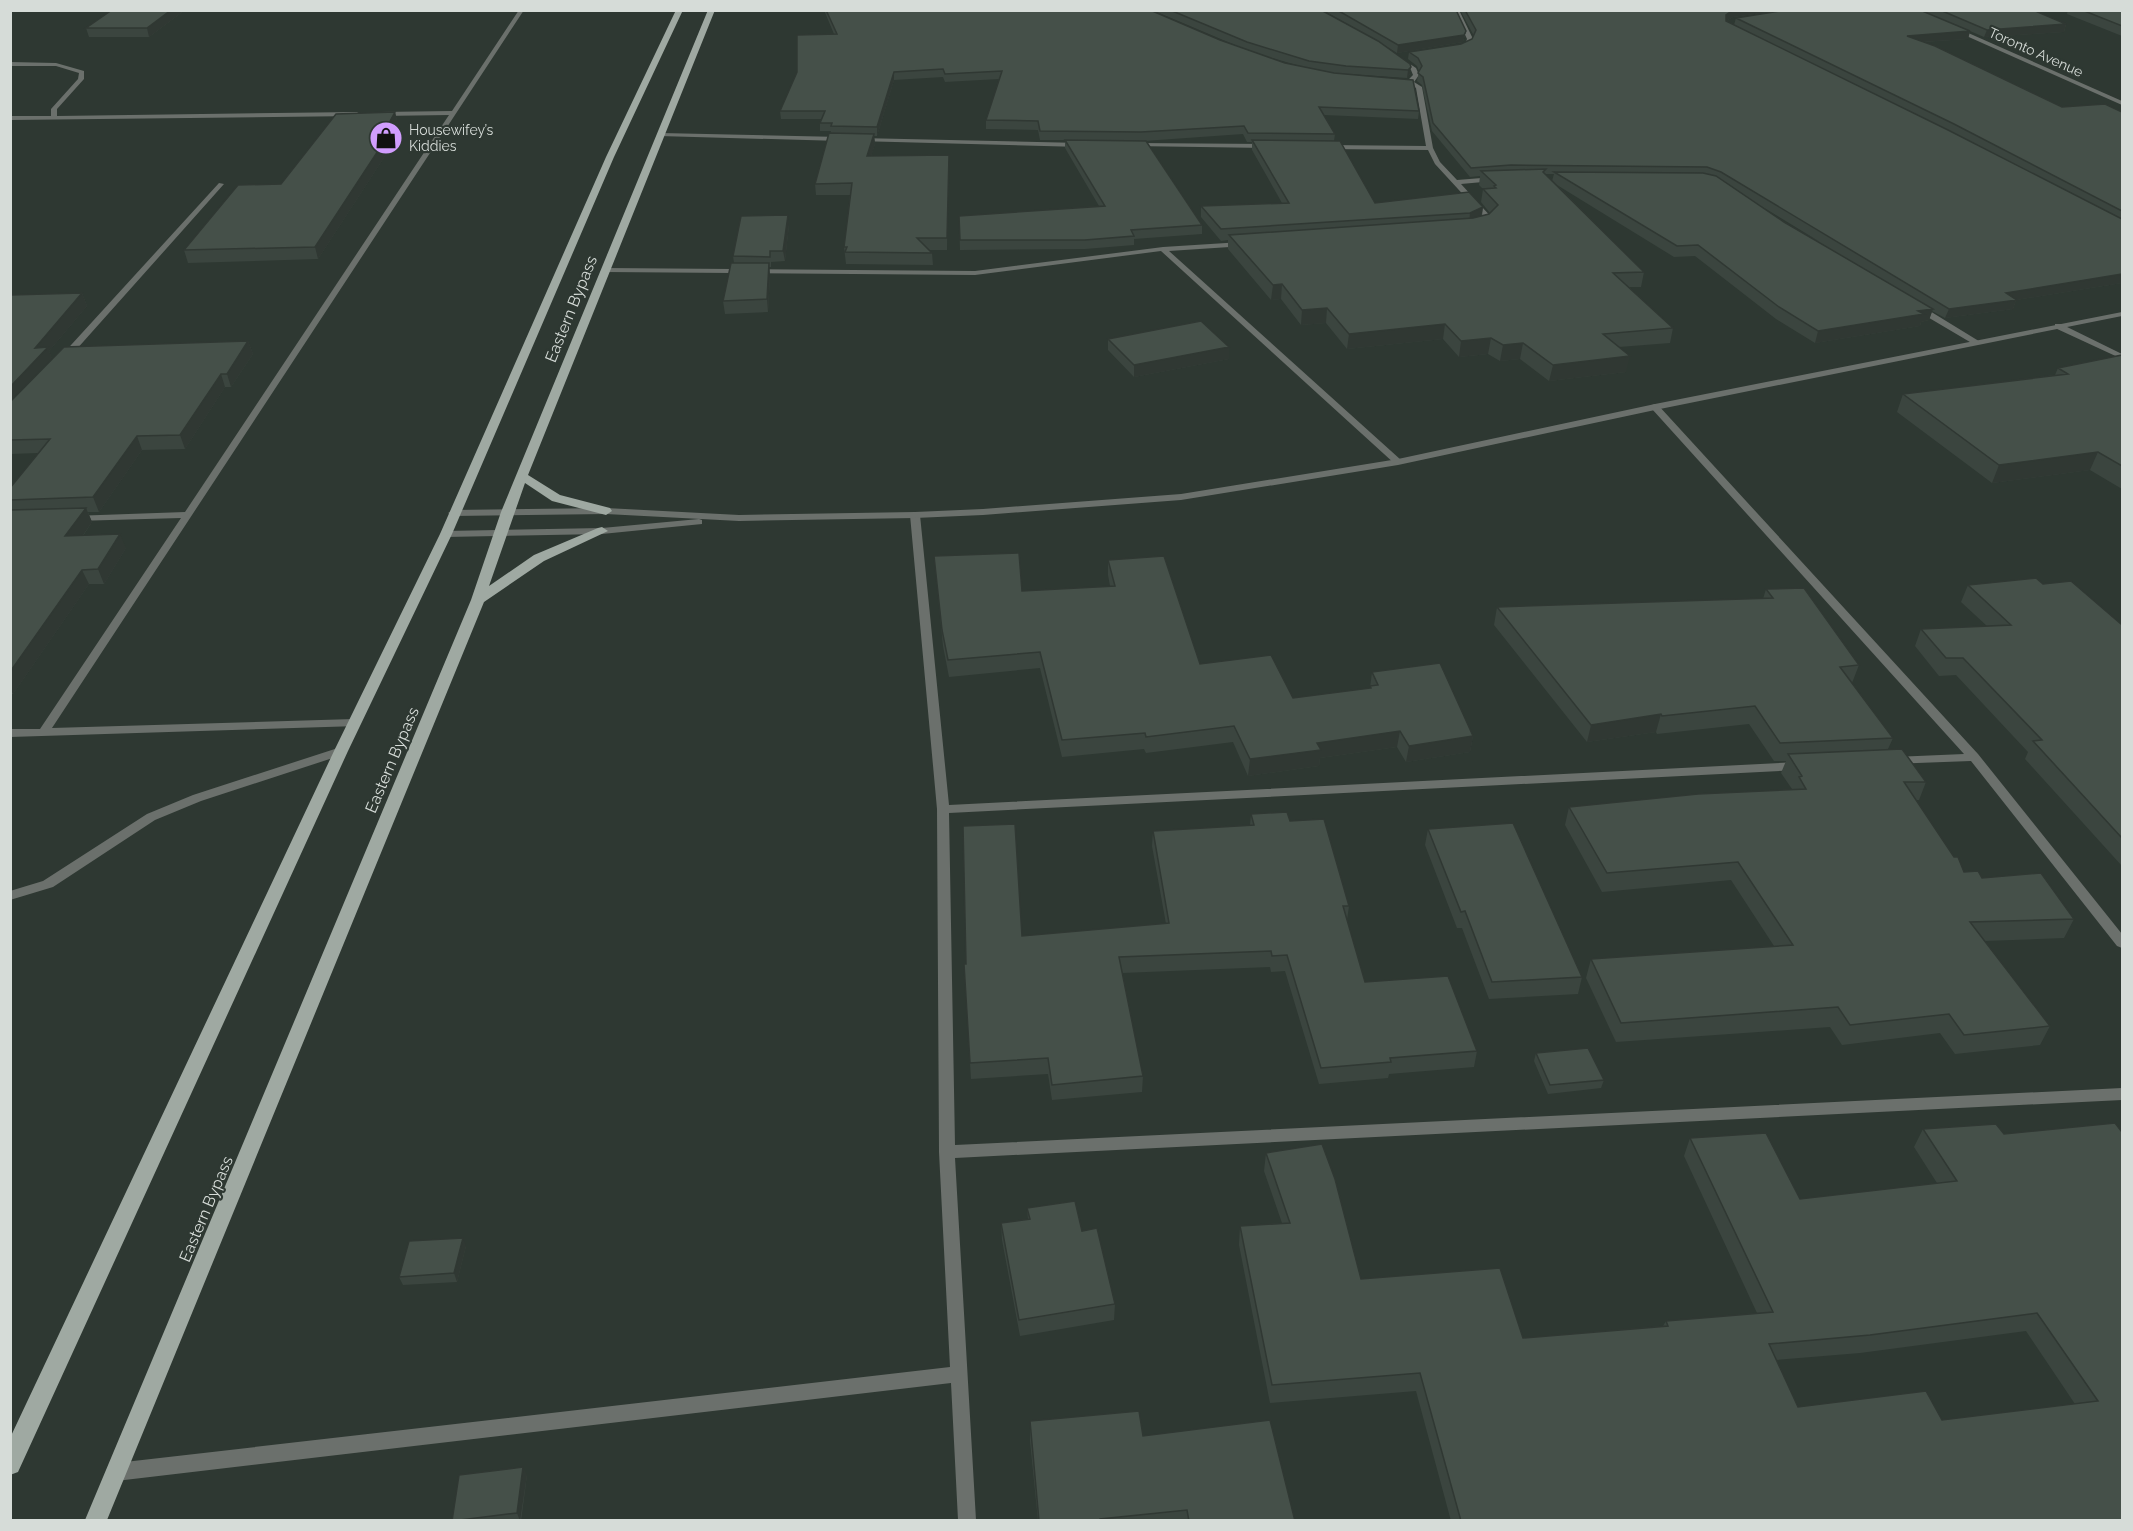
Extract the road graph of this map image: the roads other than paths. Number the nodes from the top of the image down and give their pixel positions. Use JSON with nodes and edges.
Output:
{"nodes":[{"id":1,"x":522,"y":10,"type":"edge"},
{"id":2,"x":680,"y":10,"type":"edge"},
{"id":3,"x":712,"y":10,"type":"edge"},
{"id":4,"x":1456,"y":10,"type":"edge"},
{"id":5,"x":1946,"y":25,"type":"edge"},
{"id":6,"x":1449,"y":50,"type":"edge"},
{"id":7,"x":1388,"y":51,"type":"edge"},
{"id":8,"x":1407,"y":56,"type":"edge"},
{"id":9,"x":1396,"y":57,"type":"junction"},
{"id":10,"x":10,"y":64,"type":"edge"},
{"id":11,"x":1389,"y":81,"type":"edge"},
{"id":12,"x":1410,"y":82,"type":"junction"},
{"id":13,"x":2122,"y":103,"type":"edge"},
{"id":14,"x":454,"y":113,"type":"junction"},
{"id":15,"x":360,"y":114,"type":"edge"},
{"id":16,"x":371,"y":114,"type":"edge"},
{"id":17,"x":54,"y":117,"type":"junction"},
{"id":18,"x":10,"y":118,"type":"edge"},
{"id":19,"x":661,"y":135,"type":"junction"},
{"id":20,"x":1088,"y":145,"type":"edge"},
{"id":21,"x":1123,"y":145,"type":"edge"},
{"id":22,"x":1276,"y":146,"type":"edge"},
{"id":23,"x":1323,"y":147,"type":"edge"},
{"id":24,"x":1430,"y":148,"type":"junction"},
{"id":25,"x":1499,"y":179,"type":"edge"},
{"id":26,"x":1456,"y":182,"type":"junction"},
{"id":27,"x":221,"y":184,"type":"dead end"},
{"id":28,"x":1470,"y":228,"type":"edge"},
{"id":29,"x":1246,"y":244,"type":"edge"},
{"id":30,"x":1163,"y":249,"type":"junction"},
{"id":31,"x":606,"y":270,"type":"junction"},
{"id":32,"x":1907,"y":301,"type":"edge"},
{"id":33,"x":2122,"y":314,"type":"edge"},
{"id":34,"x":2058,"y":326,"type":"junction"},
{"id":35,"x":1978,"y":343,"type":"junction"},
{"id":36,"x":2122,"y":357,"type":"edge"},
{"id":37,"x":57,"y":365,"type":"edge"},
{"id":38,"x":1655,"y":407,"type":"junction"},
{"id":39,"x":1398,"y":462,"type":"junction"},
{"id":40,"x":522,"y":476,"type":"junction"},
{"id":41,"x":606,"y":511,"type":"junction"},
{"id":42,"x":507,"y":512,"type":"junction"},
{"id":43,"x":453,"y":513,"type":"junction"},
{"id":44,"x":188,"y":515,"type":"junction"},
{"id":45,"x":915,"y":515,"type":"junction"},
{"id":46,"x":70,"y":518,"type":"edge"},
{"id":47,"x":739,"y":518,"type":"junction"},
{"id":48,"x":602,"y":531,"type":"junction"},
{"id":49,"x":500,"y":532,"type":"junction"},
{"id":50,"x":446,"y":534,"type":"junction"},
{"id":51,"x":478,"y":600,"type":"junction"},
{"id":52,"x":354,"y":723,"type":"junction"},
{"id":53,"x":44,"y":732,"type":"junction"},
{"id":54,"x":10,"y":734,"type":"edge"},
{"id":55,"x":340,"y":752,"type":"junction"},
{"id":56,"x":1974,"y":757,"type":"junction"},
{"id":57,"x":1879,"y":762,"type":"edge"},
{"id":58,"x":1808,"y":765,"type":"edge"},
{"id":59,"x":943,"y":808,"type":"junction"},
{"id":60,"x":10,"y":896,"type":"edge"},
{"id":61,"x":2122,"y":943,"type":"edge"},
{"id":62,"x":2122,"y":1094,"type":"edge"},
{"id":63,"x":947,"y":1152,"type":"junction"},
{"id":64,"x":959,"y":1374,"type":"junction"},
{"id":65,"x":10,"y":1464,"type":"edge"},
{"id":66,"x":116,"y":1472,"type":"junction"},
{"id":67,"x":96,"y":1521,"type":"edge"},
{"id":68,"x":967,"y":1521,"type":"edge"}],
"edges":[{"from":1,"to":14,"type":"street"},
{"from":2,"to":43,"type":"main road","name":"Eastern Bypass"},
{"from":3,"to":19,"type":"main road","name":"Eastern Bypass"},
{"from":4,"to":6,"type":"street"},
{"from":5,"to":13,"type":"street","name":"Toronto Avenue"},
{"from":7,"to":9,"type":"street"},
{"from":8,"to":9,"type":"street"},
{"from":9,"to":12,"type":"street"},
{"from":10,"to":17,"type":"street"},
{"from":11,"to":12,"type":"street"},
{"from":12,"to":24,"type":"street"},
{"from":14,"to":16,"type":"street"},
{"from":14,"to":44,"type":"street"},
{"from":15,"to":17,"type":"street"},
{"from":17,"to":18,"type":"street"},
{"from":19,"to":20,"type":"street"},
{"from":19,"to":31,"type":"main road","name":"Eastern Bypass"},
{"from":21,"to":22,"type":"street"},
{"from":23,"to":24,"type":"street"},
{"from":24,"to":26,"type":"street"},
{"from":25,"to":26,"type":"street"},
{"from":26,"to":28,"type":"street"},
{"from":27,"to":37,"type":"street"},
{"from":29,"to":30,"type":"street"},
{"from":30,"to":31,"type":"street"},
{"from":30,"to":39,"type":"street"},
{"from":31,"to":40,"type":"main road","name":"Eastern Bypass"},
{"from":32,"to":35,"type":"street"},
{"from":33,"to":34,"type":"street"},
{"from":34,"to":35,"type":"street"},
{"from":34,"to":36,"type":"street"},
{"from":35,"to":38,"type":"street"},
{"from":38,"to":39,"type":"street"},
{"from":38,"to":56,"type":"street"},
{"from":39,"to":45,"type":"street"},
{"from":40,"to":41,"type":"main road"},
{"from":40,"to":42,"type":"main road","name":"Eastern Bypass"},
{"from":41,"to":42,"type":"street"},
{"from":41,"to":47,"type":"street"},
{"from":42,"to":43,"type":"street"},
{"from":42,"to":49,"type":"main road","name":"Eastern Bypass"},
{"from":43,"to":50,"type":"main road","name":"Eastern Bypass"},
{"from":44,"to":46,"type":"street"},
{"from":44,"to":53,"type":"street"},
{"from":45,"to":47,"type":"street"},
{"from":45,"to":59,"type":"street"},
{"from":47,"to":48,"type":"street"},
{"from":48,"to":49,"type":"street"},
{"from":48,"to":51,"type":"main road"},
{"from":49,"to":50,"type":"street"},
{"from":49,"to":51,"type":"main road","name":"Eastern Bypass"},
{"from":50,"to":52,"type":"main road","name":"Eastern Bypass"},
{"from":51,"to":66,"type":"main road","name":"Eastern Bypass"},
{"from":52,"to":53,"type":"street"},
{"from":52,"to":55,"type":"main road","name":"Eastern Bypass"},
{"from":53,"to":54,"type":"street"},
{"from":55,"to":60,"type":"street"},
{"from":55,"to":65,"type":"main road","name":"Eastern Bypass"},
{"from":56,"to":57,"type":"street"},
{"from":56,"to":61,"type":"street"},
{"from":58,"to":59,"type":"street"},
{"from":59,"to":63,"type":"street"},
{"from":62,"to":63,"type":"street"},
{"from":63,"to":64,"type":"street"},
{"from":64,"to":66,"type":"street"},
{"from":64,"to":68,"type":"street"},
{"from":66,"to":67,"type":"main road","name":"Eastern Bypass"}]}
